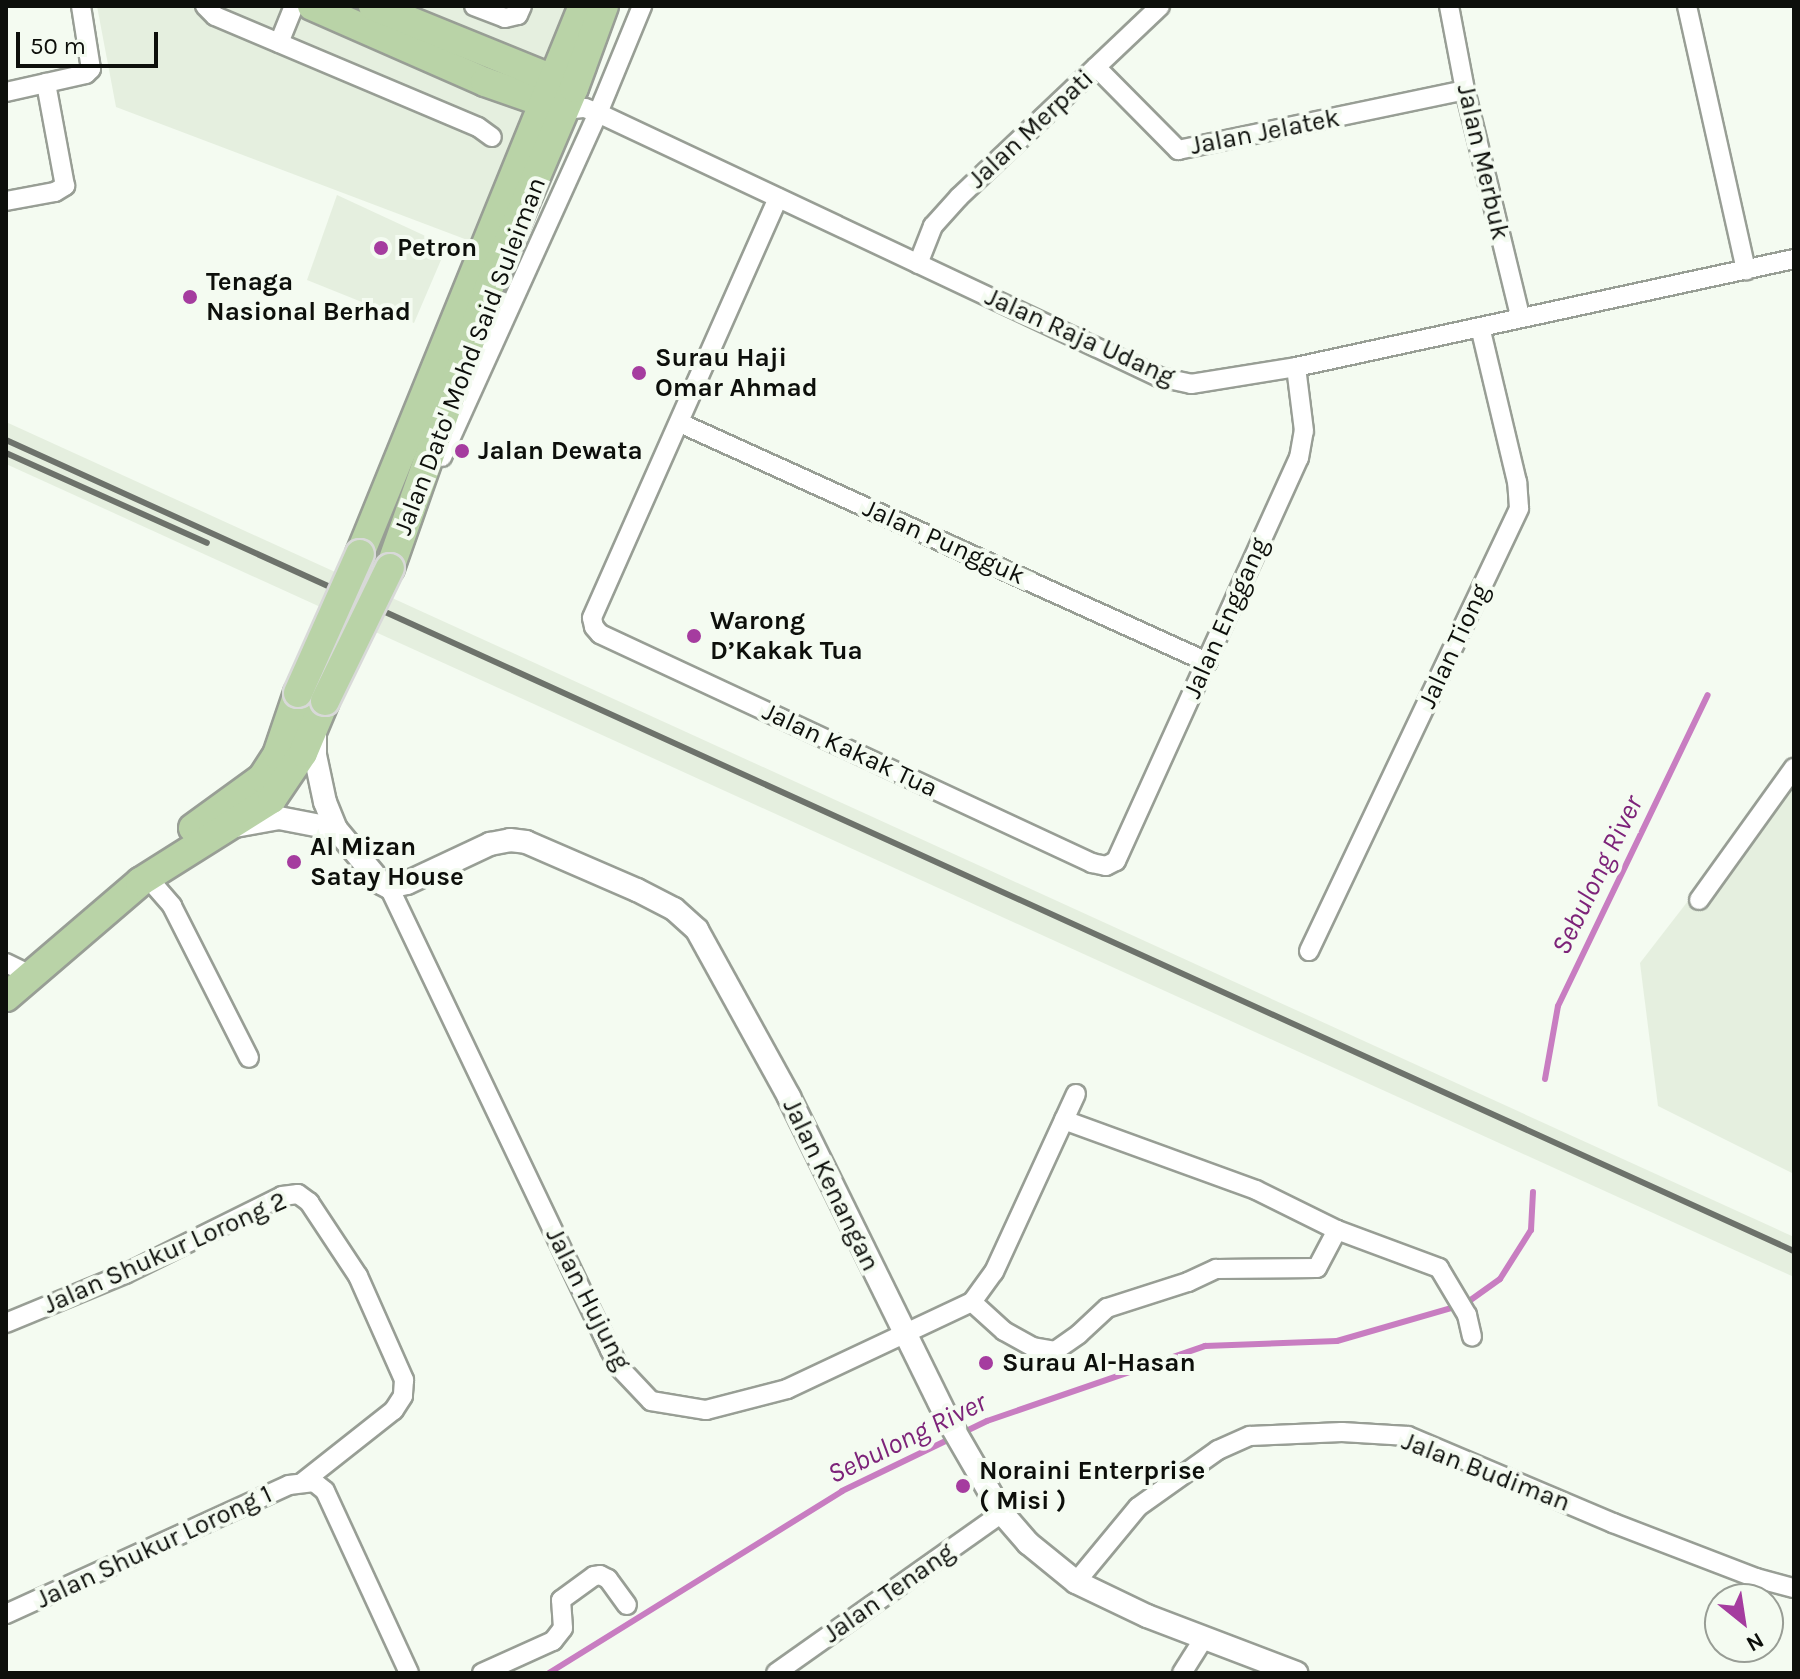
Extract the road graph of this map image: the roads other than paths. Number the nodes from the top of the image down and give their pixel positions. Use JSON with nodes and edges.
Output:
{"nodes":[{"id":1,"x":81,"y":6,"type":"edge"},
{"id":2,"x":205,"y":6,"type":"edge"},
{"id":3,"x":294,"y":6,"type":"edge"},
{"id":4,"x":312,"y":6,"type":"edge"},
{"id":5,"x":373,"y":6,"type":"edge"},
{"id":6,"x":474,"y":6,"type":"edge"},
{"id":7,"x":583,"y":6,"type":"edge"},
{"id":8,"x":604,"y":6,"type":"edge"},
{"id":9,"x":642,"y":6,"type":"edge"},
{"id":10,"x":1160,"y":6,"type":"edge"},
{"id":11,"x":1449,"y":6,"type":"edge"},
{"id":12,"x":1687,"y":6,"type":"edge"},
{"id":13,"x":520,"y":11,"type":"edge"},
{"id":14,"x":279,"y":43,"type":"junction"},
{"id":15,"x":1096,"y":67,"type":"junction"},
{"id":16,"x":46,"y":83,"type":"junction"},
{"id":17,"x":1465,"y":90,"type":"junction"},
{"id":18,"x":6,"y":92,"type":"edge"},
{"id":19,"x":570,"y":100,"type":"junction"},
{"id":20,"x":492,"y":137,"type":"dead end"},
{"id":21,"x":778,"y":198,"type":"junction"},
{"id":22,"x":6,"y":201,"type":"edge"},
{"id":23,"x":1794,"y":259,"type":"edge"},
{"id":24,"x":918,"y":264,"type":"junction"},
{"id":25,"x":1746,"y":270,"type":"junction"},
{"id":26,"x":1520,"y":316,"type":"junction"},
{"id":27,"x":1480,"y":327,"type":"junction"},
{"id":28,"x":1296,"y":367,"type":"junction"},
{"id":29,"x":680,"y":423,"type":"junction"},
{"id":30,"x":1207,"y":662,"type":"junction"},
{"id":31,"x":313,"y":706,"type":"junction"},
{"id":32,"x":1794,"y":768,"type":"edge"},
{"id":33,"x":232,"y":826,"type":"junction"},
{"id":34,"x":336,"y":829,"type":"junction"},
{"id":35,"x":1116,"y":861,"type":"joint"},
{"id":36,"x":148,"y":878,"type":"junction"},
{"id":37,"x":389,"y":887,"type":"junction"},
{"id":38,"x":1699,"y":900,"type":"dead end"},
{"id":39,"x":1309,"y":951,"type":"dead end"},
{"id":40,"x":15,"y":973,"type":"edge"},
{"id":41,"x":6,"y":997,"type":"edge"},
{"id":42,"x":249,"y":1058,"type":"dead end"},
{"id":43,"x":1076,"y":1094,"type":"dead end"},
{"id":44,"x":1064,"y":1120,"type":"junction"},
{"id":45,"x":1337,"y":1230,"type":"junction"},
{"id":46,"x":972,"y":1302,"type":"junction"},
{"id":47,"x":6,"y":1323,"type":"edge"},
{"id":48,"x":905,"y":1336,"type":"junction"},
{"id":49,"x":1472,"y":1336,"type":"dead end"},
{"id":50,"x":304,"y":1481,"type":"junction"},
{"id":51,"x":1002,"y":1513,"type":"junction"},
{"id":52,"x":1076,"y":1582,"type":"junction"},
{"id":53,"x":1794,"y":1588,"type":"edge"},
{"id":54,"x":627,"y":1605,"type":"dead end"},
{"id":55,"x":6,"y":1614,"type":"edge"},
{"id":56,"x":1204,"y":1638,"type":"junction"},
{"id":57,"x":409,"y":1673,"type":"edge"},
{"id":58,"x":482,"y":1673,"type":"edge"},
{"id":59,"x":776,"y":1673,"type":"edge"},
{"id":60,"x":1182,"y":1673,"type":"edge"},
{"id":61,"x":1296,"y":1673,"type":"edge"}],
"edges":[{"from":1,"to":16,"type":"street"},
{"from":2,"to":14,"type":"street"},
{"from":3,"to":14,"type":"street"},
{"from":4,"to":19,"type":"main road"},
{"from":5,"to":19,"type":"main road"},
{"from":6,"to":13,"type":"street"},
{"from":7,"to":19,"type":"main road","name":"Jalan Dato' Mohd Said Suleiman"},
{"from":8,"to":19,"type":"main road","name":"Jalan Dato' Mohd Said Suleiman"},
{"from":9,"to":19,"type":"street"},
{"from":10,"to":15,"type":"street","name":"Jalan Merpati"},
{"from":11,"to":17,"type":"street","name":"Jalan Merbuk"},
{"from":12,"to":25,"type":"street"},
{"from":14,"to":20,"type":"street"},
{"from":15,"to":17,"type":"street","name":"Jalan Jelatek"},
{"from":15,"to":24,"type":"street","name":"Jalan Merpati"},
{"from":16,"to":18,"type":"street"},
{"from":16,"to":22,"type":"street"},
{"from":17,"to":26,"type":"street","name":"Jalan Merbuk"},
{"from":19,"to":21,"type":"street","name":"Jalan Raja Udang"},
{"from":19,"to":31,"type":"main road","name":"Jalan Dato' Mohd Said Suleiman","bridge":true},
{"from":19,"to":31,"type":"main road","name":"Jalan Dato' Mohd Said Suleiman","bridge":true},
{"from":21,"to":24,"type":"street","name":"Jalan Raja Udang"},
{"from":21,"to":29,"type":"street"},
{"from":23,"to":25,"type":"street","name":"Jalan Raja Udang"},
{"from":24,"to":28,"type":"street","name":"Jalan Raja Udang"},
{"from":25,"to":26,"type":"street","name":"Jalan Raja Udang"},
{"from":26,"to":27,"type":"street","name":"Jalan Raja Udang"},
{"from":27,"to":28,"type":"street","name":"Jalan Raja Udang"},
{"from":27,"to":39,"type":"street","name":"Jalan Tiong"},
{"from":28,"to":30,"type":"street","name":"Jalan Enggang"},
{"from":29,"to":30,"type":"street","name":"Jalan Pungguk"},
{"from":29,"to":35,"type":"street","name":"Jalan Kakak Tua"},
{"from":30,"to":35,"type":"street","name":"Jalan Enggang"},
{"from":31,"to":33,"type":"main road"},
{"from":31,"to":34,"type":"street"},
{"from":31,"to":40,"type":"main road"},
{"from":32,"to":38,"type":"street"},
{"from":33,"to":34,"type":"street"},
{"from":33,"to":36,"type":"main road"},
{"from":34,"to":37,"type":"street"},
{"from":36,"to":40,"type":"main road"},
{"from":36,"to":42,"type":"street"},
{"from":37,"to":48,"type":"street","name":"Jalan Kenangan"},
{"from":37,"to":48,"type":"street","name":"Jalan Hujung"},
{"from":40,"to":41,"type":"main road"},
{"from":43,"to":44,"type":"street","name":"Jalan Hujung"},
{"from":44,"to":45,"type":"street"},
{"from":44,"to":46,"type":"street","name":"Jalan Hujung"},
{"from":45,"to":46,"type":"street"},
{"from":45,"to":49,"type":"street"},
{"from":46,"to":48,"type":"street","name":"Jalan Hujung"},
{"from":47,"to":50,"type":"street","name":"Jalan Shukur Lorong 2"},
{"from":48,"to":51,"type":"street","name":"Jalan Kenangan"},
{"from":50,"to":55,"type":"street","name":"Jalan Shukur Lorong 1"},
{"from":50,"to":57,"type":"street"},
{"from":51,"to":52,"type":"street","name":"Jalan Kenangan"},
{"from":51,"to":59,"type":"street","name":"Jalan Tenang"},
{"from":52,"to":53,"type":"street","name":"Jalan Budiman"},
{"from":52,"to":56,"type":"street","name":"Jalan Kenangan"},
{"from":54,"to":58,"type":"street"},
{"from":56,"to":60,"type":"street"},
{"from":56,"to":61,"type":"street","name":"Jalan Kenangan"}]}
